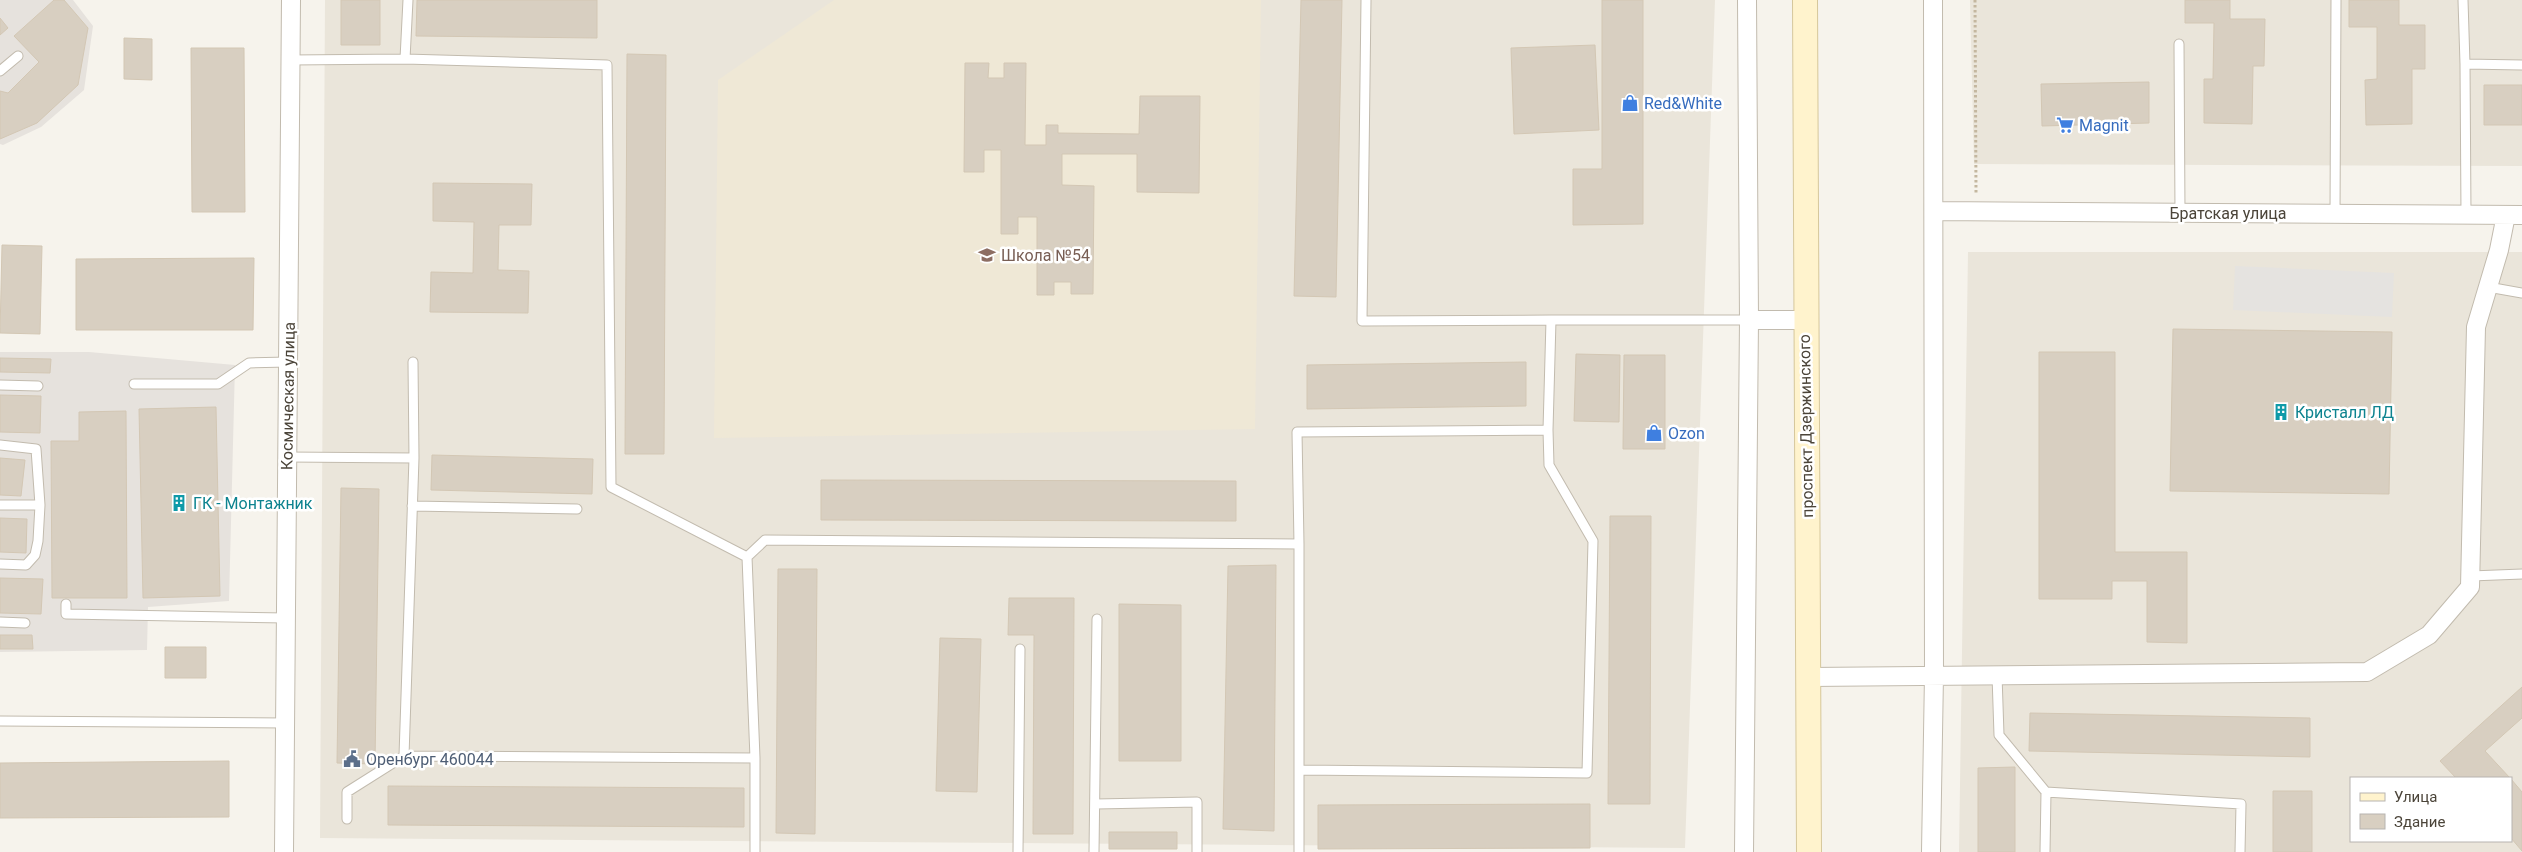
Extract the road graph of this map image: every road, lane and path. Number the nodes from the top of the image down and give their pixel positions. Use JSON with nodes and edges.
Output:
{"nodes":[{"id":1,"x":292,"y":0,"type":"edge"},
{"id":2,"x":408,"y":0,"type":"edge"},
{"id":3,"x":1366,"y":0,"type":"edge"},
{"id":4,"x":1748,"y":0,"type":"edge"},
{"id":5,"x":1805,"y":0,"type":"edge"},
{"id":6,"x":1933,"y":0,"type":"edge"},
{"id":7,"x":1975,"y":0,"type":"edge"},
{"id":8,"x":2336,"y":0,"type":"edge"},
{"id":9,"x":2463,"y":0,"type":"edge"},
{"id":10,"x":2179,"y":44,"type":"dead end"},
{"id":11,"x":18,"y":56,"type":"dead end"},
{"id":12,"x":405,"y":58,"type":"junction"},
{"id":13,"x":291,"y":60,"type":"junction"},
{"id":14,"x":2465,"y":64,"type":"junction"},
{"id":15,"x":2522,"y":64,"type":"edge"},
{"id":16,"x":0,"y":71,"type":"edge"},
{"id":17,"x":1935,"y":211,"type":"junction"},
{"id":18,"x":1976,"y":212,"type":"junction"},
{"id":19,"x":2180,"y":213,"type":"junction"},
{"id":20,"x":2335,"y":214,"type":"junction"},
{"id":21,"x":2466,"y":215,"type":"junction"},
{"id":22,"x":2514,"y":215,"type":"edge"},
{"id":23,"x":2488,"y":287,"type":"junction"},
{"id":24,"x":2522,"y":293,"type":"edge"},
{"id":25,"x":1551,"y":320,"type":"junction"},
{"id":26,"x":1749,"y":320,"type":"junction"},
{"id":27,"x":1805,"y":320,"type":"junction"},
{"id":28,"x":288,"y":362,"type":"junction"},
{"id":29,"x":413,"y":362,"type":"dead end"},
{"id":30,"x":134,"y":384,"type":"dead end"},
{"id":31,"x":0,"y":385,"type":"edge"},
{"id":32,"x":38,"y":386,"type":"dead end"},
{"id":33,"x":1548,"y":430,"type":"junction"},
{"id":34,"x":0,"y":445,"type":"edge"},
{"id":35,"x":287,"y":457,"type":"junction"},
{"id":36,"x":414,"y":458,"type":"junction"},
{"id":37,"x":0,"y":505,"type":"edge"},
{"id":38,"x":40,"y":505,"type":"junction"},
{"id":39,"x":412,"y":506,"type":"junction"},
{"id":40,"x":576,"y":508,"type":"dead end"},
{"id":41,"x":1299,"y":544,"type":"junction"},
{"id":42,"x":747,"y":556,"type":"junction"},
{"id":43,"x":0,"y":564,"type":"edge"},
{"id":44,"x":2522,"y":574,"type":"edge"},
{"id":45,"x":2471,"y":576,"type":"junction"},
{"id":46,"x":66,"y":604,"type":"dead end"},
{"id":47,"x":286,"y":618,"type":"junction"},
{"id":48,"x":1097,"y":619,"type":"dead end"},
{"id":49,"x":0,"y":622,"type":"edge"},
{"id":50,"x":25,"y":623,"type":"dead end"},
{"id":51,"x":1020,"y":649,"type":"dead end"},
{"id":52,"x":1997,"y":675,"type":"junction"},
{"id":53,"x":1934,"y":676,"type":"junction"},
{"id":54,"x":1809,"y":677,"type":"junction"},
{"id":55,"x":0,"y":721,"type":"edge"},
{"id":56,"x":285,"y":723,"type":"junction"},
{"id":57,"x":404,"y":756,"type":"junction"},
{"id":58,"x":755,"y":758,"type":"junction"},
{"id":59,"x":1300,"y":770,"type":"junction"},
{"id":60,"x":2046,"y":792,"type":"junction"},
{"id":61,"x":1096,"y":804,"type":"junction"},
{"id":62,"x":347,"y":819,"type":"dead end"},
{"id":63,"x":284,"y":852,"type":"edge"},
{"id":64,"x":755,"y":852,"type":"edge"},
{"id":65,"x":1018,"y":852,"type":"edge"},
{"id":66,"x":1094,"y":852,"type":"edge"},
{"id":67,"x":1196,"y":852,"type":"edge"},
{"id":68,"x":1299,"y":852,"type":"edge"},
{"id":69,"x":1744,"y":852,"type":"edge"},
{"id":70,"x":1809,"y":852,"type":"edge"},
{"id":71,"x":1931,"y":852,"type":"edge"},
{"id":72,"x":2045,"y":852,"type":"edge"},
{"id":73,"x":2240,"y":852,"type":"edge"}],
"edges":[{"from":1,"to":13,"type":"street","name":"Космическая улица"},
{"from":2,"to":12,"type":"lane"},
{"from":3,"to":25,"type":"lane"},
{"from":4,"to":26,"type":"street"},
{"from":5,"to":27,"type":"main road","name":"проспект Дзержинского"},
{"from":6,"to":17,"type":"street"},
{"from":7,"to":18,"type":"path"},
{"from":8,"to":20,"type":"lane"},
{"from":9,"to":14,"type":"lane"},
{"from":10,"to":19,"type":"lane"},
{"from":11,"to":16,"type":"lane"},
{"from":12,"to":13,"type":"lane"},
{"from":12,"to":42,"type":"lane"},
{"from":13,"to":28,"type":"street","name":"Космическая улица"},
{"from":14,"to":15,"type":"lane"},
{"from":14,"to":21,"type":"lane"},
{"from":17,"to":18,"type":"street","name":"Братская улица"},
{"from":17,"to":53,"type":"street"},
{"from":18,"to":19,"type":"street","name":"Братская улица"},
{"from":19,"to":20,"type":"street","name":"Братская улица"},
{"from":20,"to":21,"type":"street","name":"Братская улица"},
{"from":21,"to":22,"type":"street","name":"Братская улица"},
{"from":22,"to":23,"type":"street"},
{"from":23,"to":24,"type":"lane"},
{"from":23,"to":45,"type":"street"},
{"from":25,"to":26,"type":"lane"},
{"from":25,"to":33,"type":"lane"},
{"from":26,"to":27,"type":"street"},
{"from":26,"to":69,"type":"street"},
{"from":27,"to":54,"type":"main road","name":"проспект Дзержинского"},
{"from":28,"to":30,"type":"lane"},
{"from":28,"to":35,"type":"street","name":"Космическая улица"},
{"from":29,"to":36,"type":"lane"},
{"from":31,"to":32,"type":"lane"},
{"from":33,"to":41,"type":"lane"},
{"from":33,"to":59,"type":"lane"},
{"from":34,"to":38,"type":"lane"},
{"from":35,"to":36,"type":"lane"},
{"from":35,"to":47,"type":"street","name":"Космическая улица"},
{"from":36,"to":39,"type":"lane"},
{"from":37,"to":38,"type":"lane"},
{"from":38,"to":43,"type":"lane"},
{"from":39,"to":40,"type":"lane"},
{"from":39,"to":57,"type":"lane"},
{"from":41,"to":42,"type":"lane"},
{"from":41,"to":59,"type":"lane"},
{"from":42,"to":58,"type":"lane"},
{"from":44,"to":45,"type":"lane"},
{"from":45,"to":52,"type":"street"},
{"from":46,"to":47,"type":"lane"},
{"from":47,"to":56,"type":"street","name":"Космическая улица"},
{"from":48,"to":61,"type":"lane"},
{"from":49,"to":50,"type":"lane"},
{"from":51,"to":65,"type":"lane"},
{"from":52,"to":53,"type":"street"},
{"from":52,"to":60,"type":"lane"},
{"from":53,"to":54,"type":"street"},
{"from":53,"to":71,"type":"street"},
{"from":54,"to":70,"type":"main road","name":"проспект Дзержинского"},
{"from":55,"to":56,"type":"lane"},
{"from":56,"to":63,"type":"street","name":"Космическая улица"},
{"from":57,"to":58,"type":"lane"},
{"from":57,"to":62,"type":"lane"},
{"from":58,"to":64,"type":"lane"},
{"from":59,"to":68,"type":"lane"},
{"from":60,"to":72,"type":"lane"},
{"from":60,"to":73,"type":"lane"},
{"from":61,"to":66,"type":"lane"},
{"from":61,"to":67,"type":"lane"}]}
